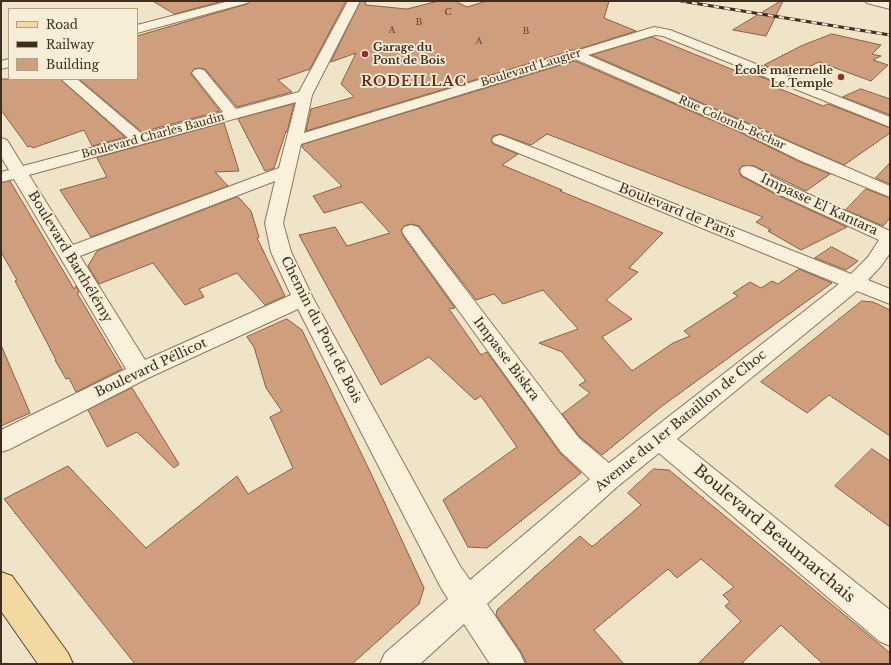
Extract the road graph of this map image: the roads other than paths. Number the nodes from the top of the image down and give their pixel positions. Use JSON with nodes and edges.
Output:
{"nodes":[{"id":1,"x":243,"y":1,"type":"edge"},
{"id":2,"x":354,"y":1,"type":"edge"},
{"id":3,"x":871,"y":1,"type":"edge"},
{"id":4,"x":890,"y":5,"type":"edge"},
{"id":5,"x":138,"y":29,"type":"edge"},
{"id":6,"x":574,"y":54,"type":"junction"},
{"id":7,"x":199,"y":73,"type":"dead end"},
{"id":8,"x":69,"y":80,"type":"edge"},
{"id":9,"x":305,"y":95,"type":"junction"},
{"id":10,"x":233,"y":115,"type":"junction"},
{"id":11,"x":890,"y":122,"type":"edge"},
{"id":12,"x":140,"y":140,"type":"junction"},
{"id":13,"x":500,"y":140,"type":"dead end"},
{"id":14,"x":294,"y":141,"type":"junction"},
{"id":15,"x":1,"y":143,"type":"edge"},
{"id":16,"x":748,"y":170,"type":"dead end"},
{"id":17,"x":287,"y":171,"type":"junction"},
{"id":18,"x":10,"y":174,"type":"edge"},
{"id":19,"x":890,"y":192,"type":"edge"},
{"id":20,"x":412,"y":231,"type":"dead end"},
{"id":21,"x":890,"y":238,"type":"edge"},
{"id":22,"x":68,"y":254,"type":"junction"},
{"id":23,"x":883,"y":264,"type":"edge"},
{"id":24,"x":854,"y":283,"type":"junction"},
{"id":25,"x":890,"y":297,"type":"edge"},
{"id":26,"x":303,"y":298,"type":"junction"},
{"id":27,"x":140,"y":372,"type":"junction"},
{"id":28,"x":658,"y":438,"type":"junction"},
{"id":29,"x":1,"y":442,"type":"edge"},
{"id":30,"x":608,"y":479,"type":"junction"},
{"id":31,"x":1,"y":586,"type":"edge"},
{"id":32,"x":467,"y":601,"type":"junction"},
{"id":33,"x":890,"y":630,"type":"edge"},
{"id":34,"x":57,"y":664,"type":"edge"},
{"id":35,"x":396,"y":664,"type":"edge"},
{"id":36,"x":509,"y":664,"type":"edge"}],
"edges":[{"from":1,"to":5,"type":"street"},
{"from":2,"to":9,"type":"street","name":"Chemin du Pont de Bois"},
{"from":3,"to":4,"type":"street"},
{"from":6,"to":11,"type":"street","name":"Boulevard Laugier"},
{"from":6,"to":14,"type":"street","name":"Boulevard Laugier"},
{"from":6,"to":19,"type":"street","name":"Rue Colomb-Béchar"},
{"from":7,"to":10,"type":"street"},
{"from":8,"to":12,"type":"street"},
{"from":9,"to":10,"type":"street","name":"Boulevard Charles Baudin"},
{"from":9,"to":14,"type":"street","name":"Chemin du Pont de Bois"},
{"from":10,"to":12,"type":"street","name":"Boulevard Charles Baudin"},
{"from":12,"to":18,"type":"street","name":"Boulevard Charles Baudin"},
{"from":13,"to":24,"type":"street","name":"Boulevard de Paris"},
{"from":14,"to":17,"type":"street","name":"Chemin du Pont de Bois"},
{"from":15,"to":18,"type":"street","name":"Boulevard Barthélémy"},
{"from":16,"to":21,"type":"street","name":"Impasse El Kantara"},
{"from":17,"to":22,"type":"street"},
{"from":17,"to":26,"type":"street","name":"Chemin du Pont de Bois"},
{"from":18,"to":22,"type":"street","name":"Boulevard Barthélémy"},
{"from":20,"to":30,"type":"street","name":"Impasse Biskra"},
{"from":21,"to":23,"type":"street","name":"Avenue du 1er Bataillon de Choc"},
{"from":22,"to":27,"type":"street","name":"Boulevard Barthélémy"},
{"from":23,"to":24,"type":"street","name":"Avenue du 1er Bataillon de Choc"},
{"from":24,"to":25,"type":"street","name":"Boulevard de Paris"},
{"from":24,"to":28,"type":"street","name":"Avenue du 1er Bataillon de Choc"},
{"from":26,"to":27,"type":"street","name":"Boulevard Péllicot"},
{"from":26,"to":32,"type":"street","name":"Chemin du Pont de Bois"},
{"from":27,"to":29,"type":"street","name":"Boulevard Péllicot"},
{"from":28,"to":30,"type":"street","name":"Avenue du 1er Bataillon de Choc"},
{"from":28,"to":33,"type":"street","name":"Boulevard Beaumarchais"},
{"from":30,"to":32,"type":"street","name":"Avenue du 1er Bataillon de Choc"},
{"from":31,"to":34,"type":"main road"},
{"from":32,"to":35,"type":"street","name":"Avenue du 1er Bataillon de Choc"},
{"from":32,"to":36,"type":"street","name":"Chemin du Pont de Bois"}]}
